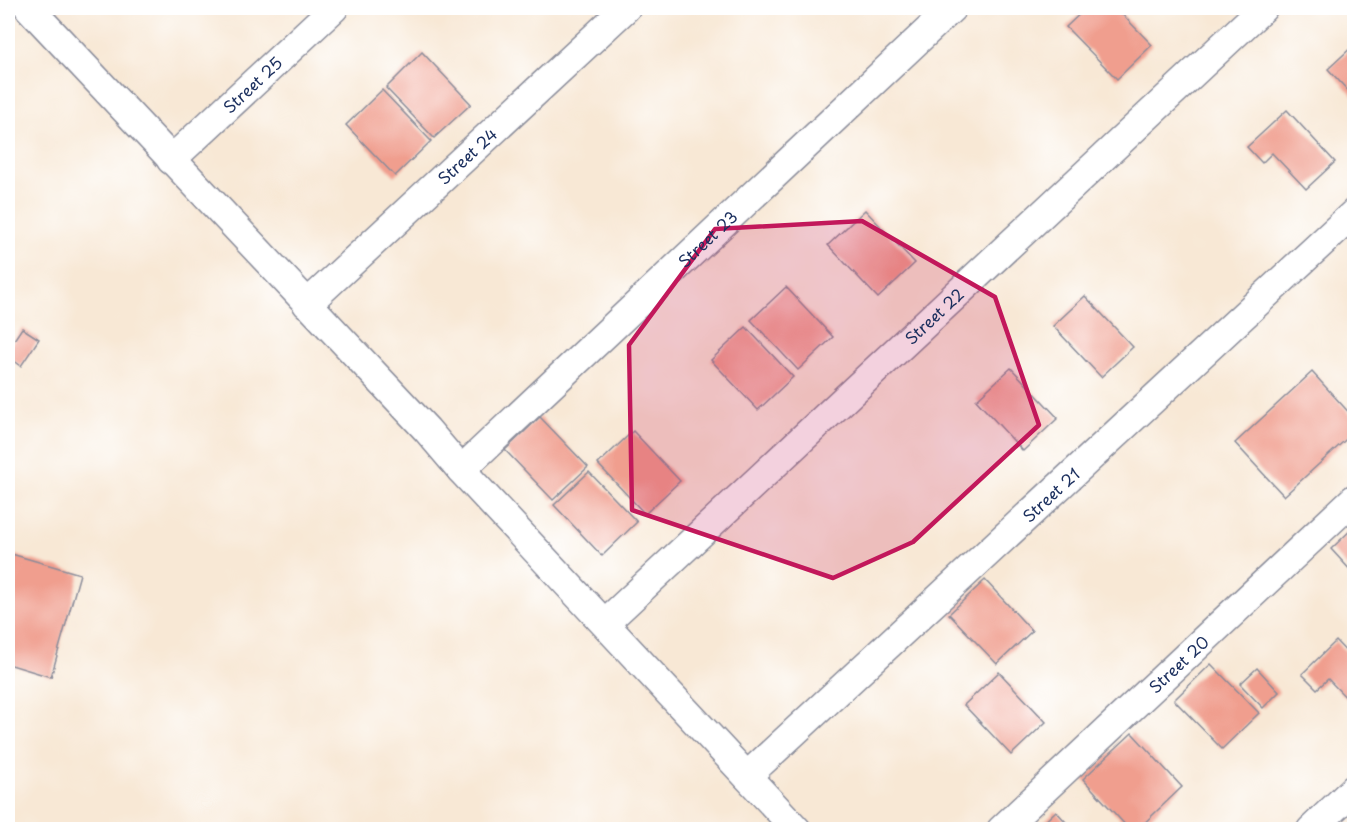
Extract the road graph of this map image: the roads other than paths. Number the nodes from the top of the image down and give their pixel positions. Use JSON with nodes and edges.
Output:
{"nodes":[{"id":1,"x":28,"y":8,"type":"edge"},
{"id":2,"x":334,"y":8,"type":"edge"},
{"id":3,"x":626,"y":8,"type":"edge"},
{"id":4,"x":952,"y":8,"type":"edge"},
{"id":5,"x":1263,"y":8,"type":"edge"},
{"id":6,"x":171,"y":160,"type":"junction"},
{"id":7,"x":1354,"y":213,"type":"edge"},
{"id":8,"x":307,"y":304,"type":"junction"},
{"id":9,"x":461,"y":470,"type":"junction"},
{"id":10,"x":1354,"y":499,"type":"edge"},
{"id":11,"x":605,"y":623,"type":"junction"},
{"id":12,"x":747,"y":776,"type":"junction"},
{"id":13,"x":1354,"y":789,"type":"edge"},
{"id":14,"x":797,"y":830,"type":"edge"},
{"id":15,"x":1001,"y":830,"type":"edge"},
{"id":16,"x":1311,"y":830,"type":"edge"}],
"edges":[{"from":1,"to":6,"type":"street"},
{"from":2,"to":6,"type":"street","name":"Street 25"},
{"from":3,"to":8,"type":"street","name":"Street 24"},
{"from":4,"to":9,"type":"street","name":"Street 23"},
{"from":5,"to":11,"type":"street","name":"Street 22"},
{"from":6,"to":8,"type":"street"},
{"from":7,"to":12,"type":"street","name":"Street 21"},
{"from":8,"to":9,"type":"street"},
{"from":9,"to":11,"type":"street"},
{"from":10,"to":15,"type":"street","name":"Street 20"},
{"from":11,"to":12,"type":"street"},
{"from":12,"to":14,"type":"street"},
{"from":13,"to":16,"type":"street"}]}
